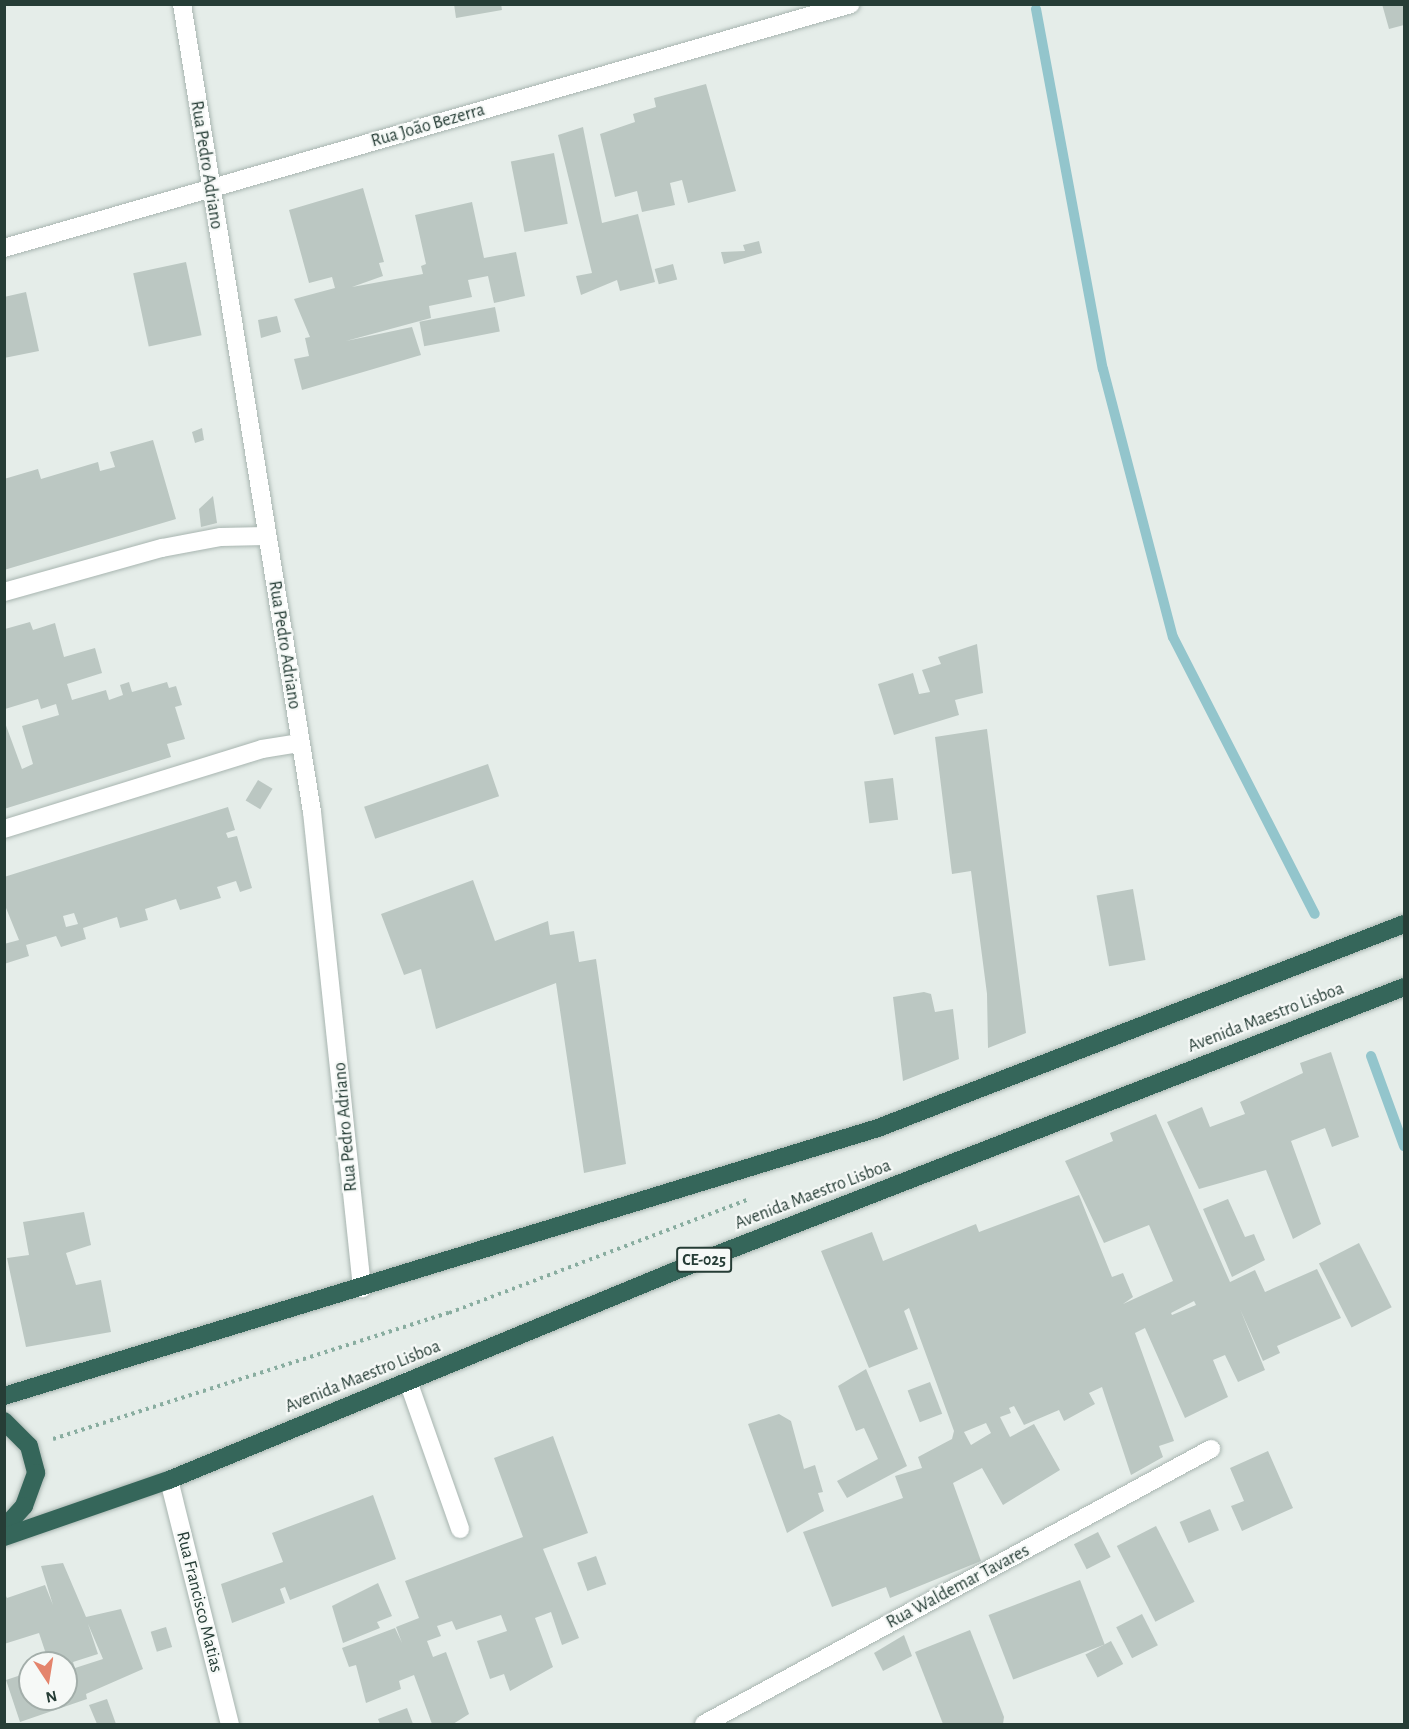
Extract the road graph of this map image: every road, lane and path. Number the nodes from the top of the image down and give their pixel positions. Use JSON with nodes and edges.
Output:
{"nodes":[{"id":1,"x":182,"y":4,"type":"edge"},
{"id":2,"x":851,"y":4,"type":"edge"},
{"id":3,"x":210,"y":189,"type":"junction"},
{"id":4,"x":4,"y":248,"type":"edge"},
{"id":5,"x":266,"y":536,"type":"junction"},
{"id":6,"x":4,"y":592,"type":"edge"},
{"id":7,"x":300,"y":743,"type":"junction"},
{"id":8,"x":4,"y":829,"type":"edge"},
{"id":9,"x":1404,"y":924,"type":"edge"},
{"id":10,"x":1404,"y":987,"type":"edge"},
{"id":11,"x":362,"y":1288,"type":"junction"},
{"id":12,"x":408,"y":1381,"type":"junction"},
{"id":13,"x":4,"y":1396,"type":"edge"},
{"id":14,"x":4,"y":1421,"type":"edge"},
{"id":15,"x":1211,"y":1449,"type":"dead end"},
{"id":16,"x":169,"y":1480,"type":"junction"},
{"id":17,"x":4,"y":1528,"type":"edge"},
{"id":18,"x":460,"y":1529,"type":"dead end"},
{"id":19,"x":4,"y":1537,"type":"edge"},
{"id":20,"x":230,"y":1725,"type":"edge"},
{"id":21,"x":704,"y":1725,"type":"edge"}],
"edges":[{"from":1,"to":3,"type":"street","name":"Rua Pedro Adriano"},
{"from":2,"to":3,"type":"street","name":"Rua João Bezerra"},
{"from":3,"to":4,"type":"street","name":"Rua João Bezerra"},
{"from":3,"to":5,"type":"street","name":"Rua Pedro Adriano"},
{"from":5,"to":6,"type":"street"},
{"from":5,"to":7,"type":"street","name":"Rua Pedro Adriano"},
{"from":7,"to":8,"type":"street"},
{"from":7,"to":11,"type":"street","name":"Rua Pedro Adriano"},
{"from":9,"to":11,"type":"highway","name":"Avenida Maestro Lisboa"},
{"from":10,"to":12,"type":"highway","name":"Avenida Maestro Lisboa","number":"CE-025"},
{"from":11,"to":13,"type":"highway","name":"Avenida Maestro Lisboa"},
{"from":12,"to":16,"type":"highway","name":"Avenida Maestro Lisboa","number":"CE-025"},
{"from":12,"to":18,"type":"street"},
{"from":14,"to":17,"type":"highway"},
{"from":15,"to":21,"type":"street","name":"Rua Waldemar Tavares"},
{"from":16,"to":19,"type":"highway","name":"Avenida Maestro Lisboa","number":"CE-025"},
{"from":16,"to":20,"type":"street","name":"Rua Francisco Matias"}]}
